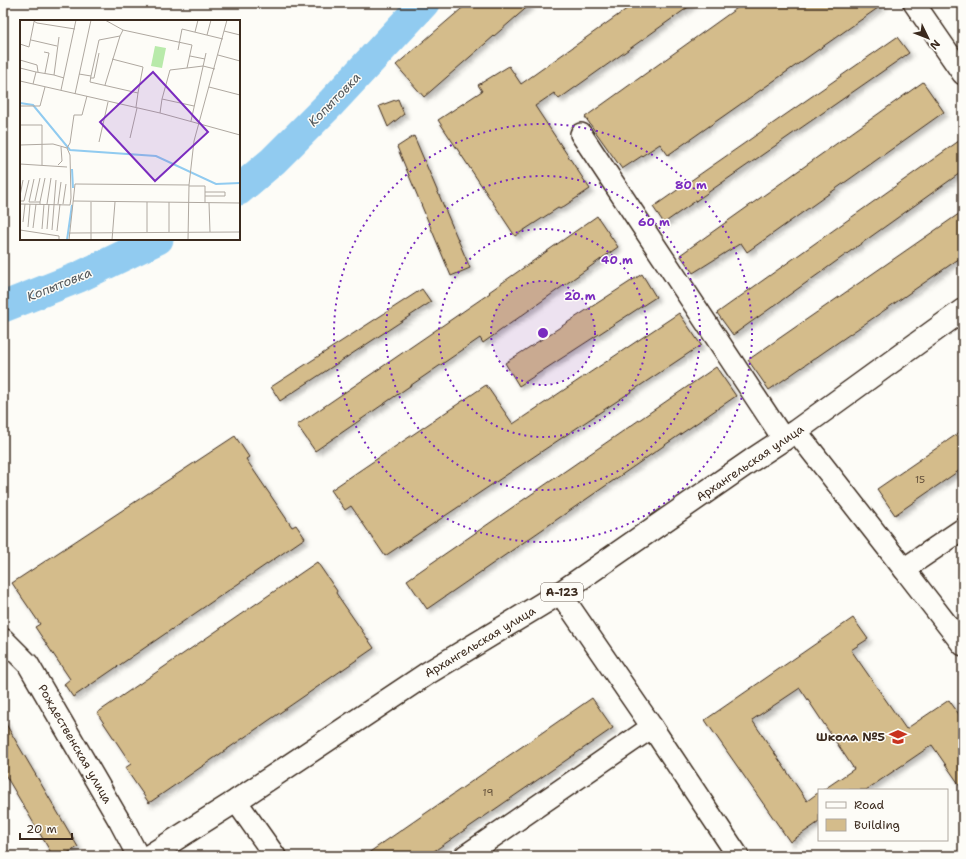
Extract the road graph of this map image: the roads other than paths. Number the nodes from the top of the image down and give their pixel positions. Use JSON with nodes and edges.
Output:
{"nodes":[{"id":1,"x":914,"y":3,"type":"edge"},
{"id":2,"x":963,"y":74,"type":"edge"},
{"id":3,"x":581,"y":134,"type":"dead end"},
{"id":4,"x":963,"y":310,"type":"edge"},
{"id":5,"x":790,"y":436,"type":"junction"},
{"id":6,"x":963,"y":529,"type":"edge"},
{"id":7,"x":904,"y":569,"type":"junction"},
{"id":8,"x":560,"y":594,"type":"junction"},
{"id":9,"x":3,"y":639,"type":"edge"},
{"id":10,"x":963,"y":645,"type":"edge"},
{"id":11,"x":652,"y":727,"type":"junction"},
{"id":12,"x":236,"y":801,"type":"junction"},
{"id":13,"x":138,"y":856,"type":"edge"},
{"id":14,"x":149,"y":856,"type":"edge"},
{"id":15,"x":275,"y":856,"type":"edge"},
{"id":16,"x":465,"y":856,"type":"edge"},
{"id":17,"x":738,"y":856,"type":"edge"}],
"edges":[{"from":1,"to":2,"type":"street"},
{"from":3,"to":5,"type":"street"},
{"from":4,"to":5,"type":"main road","name":"Архангельская улица","number":"А-123"},
{"from":5,"to":7,"type":"street"},
{"from":5,"to":8,"type":"main road","name":"Архангельская улица","number":"А-123"},
{"from":6,"to":7,"type":"street"},
{"from":7,"to":10,"type":"street"},
{"from":8,"to":11,"type":"street"},
{"from":8,"to":12,"type":"main road","name":"Архангельская улица","number":"А-123"},
{"from":9,"to":13,"type":"street","name":"Рождественская улица"},
{"from":11,"to":16,"type":"street"},
{"from":11,"to":17,"type":"street"},
{"from":12,"to":14,"type":"main road","name":"Архангельская улица","number":"А-123"},
{"from":12,"to":15,"type":"street"}]}
